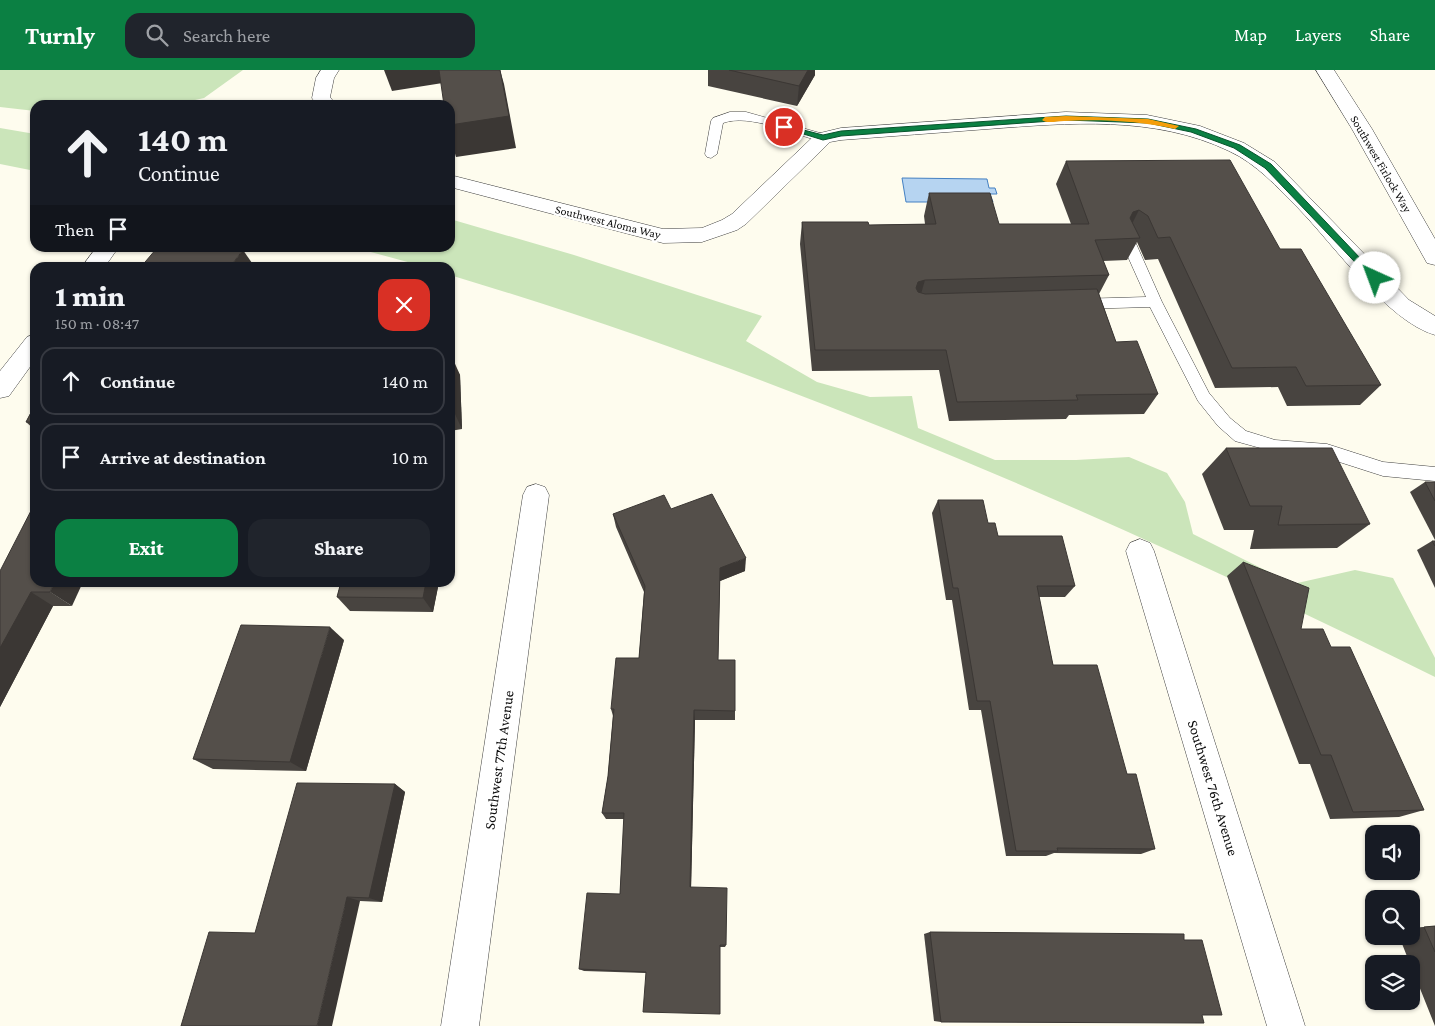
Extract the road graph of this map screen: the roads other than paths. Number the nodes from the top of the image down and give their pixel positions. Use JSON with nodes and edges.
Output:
{"nodes":[{"id":1,"x":330,"y":70,"type":"edge"},
{"id":2,"x":1325,"y":70,"type":"edge"},
{"id":3,"x":323,"y":100,"type":"edge"},
{"id":4,"x":823,"y":138,"type":"junction"},
{"id":5,"x":711,"y":154,"type":"dead end"},
{"id":6,"x":455,"y":182,"type":"edge"},
{"id":7,"x":1126,"y":239,"type":"edge"},
{"id":8,"x":1435,"y":258,"type":"edge"},
{"id":9,"x":1155,"y":302,"type":"junction"},
{"id":10,"x":1067,"y":304,"type":"edge"},
{"id":11,"x":1435,"y":328,"type":"edge"},
{"id":12,"x":30,"y":350,"type":"edge"},
{"id":13,"x":0,"y":389,"type":"edge"},
{"id":14,"x":1435,"y":474,"type":"edge"},
{"id":15,"x":536,"y":495,"type":"dead end"},
{"id":16,"x":1140,"y":551,"type":"dead end"},
{"id":17,"x":460,"y":1026,"type":"edge"},
{"id":18,"x":1286,"y":1026,"type":"edge"}],
"edges":[{"from":1,"to":3,"type":"street"},
{"from":2,"to":8,"type":"street","name":"Southwest Firlock Way"},
{"from":4,"to":5,"type":"lane"},
{"from":4,"to":6,"type":"street","name":"Southwest Aloma Way"},
{"from":4,"to":11,"type":"street"},
{"from":7,"to":9,"type":"lane"},
{"from":9,"to":10,"type":"lane"},
{"from":9,"to":14,"type":"lane"},
{"from":12,"to":13,"type":"street"},
{"from":15,"to":17,"type":"street","name":"Southwest 77th Avenue"},
{"from":16,"to":18,"type":"street","name":"Southwest 76th Avenue"}]}
